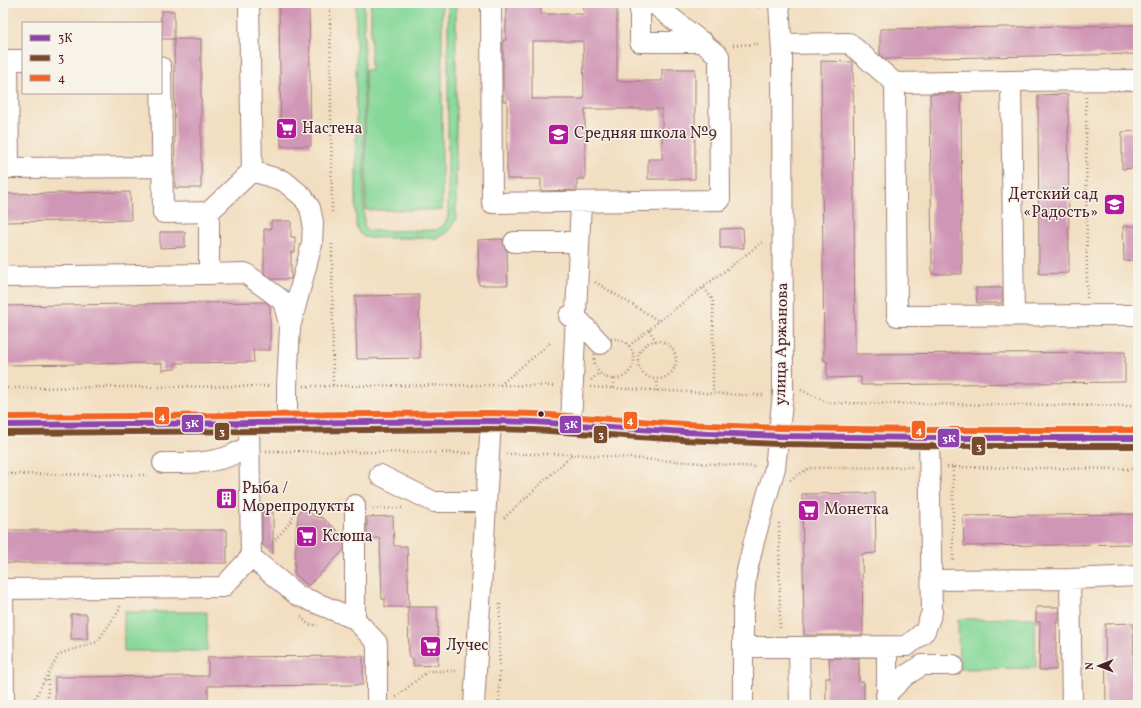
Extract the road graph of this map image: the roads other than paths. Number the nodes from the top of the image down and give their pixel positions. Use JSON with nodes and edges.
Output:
{"nodes":[{"id":1,"x":249,"y":3,"type":"edge"},
{"id":2,"x":491,"y":3,"type":"edge"},
{"id":3,"x":640,"y":3,"type":"edge"},
{"id":4,"x":652,"y":3,"type":"edge"},
{"id":5,"x":779,"y":3,"type":"edge"},
{"id":6,"x":703,"y":42,"type":"junction"},
{"id":7,"x":782,"y":44,"type":"junction"},
{"id":8,"x":11,"y":56,"type":"edge"},
{"id":9,"x":1138,"y":80,"type":"edge"},
{"id":10,"x":1011,"y":81,"type":"junction"},
{"id":11,"x":895,"y":83,"type":"junction"},
{"id":12,"x":161,"y":94,"type":"edge"},
{"id":13,"x":162,"y":167,"type":"junction"},
{"id":14,"x":252,"y":171,"type":"junction"},
{"id":15,"x":581,"y":202,"type":"junction"},
{"id":16,"x":208,"y":212,"type":"junction"},
{"id":17,"x":514,"y":242,"type":"dead end"},
{"id":18,"x":579,"y":242,"type":"junction"},
{"id":19,"x":209,"y":274,"type":"junction"},
{"id":20,"x":3,"y":277,"type":"edge"},
{"id":21,"x":1014,"y":315,"type":"junction"},
{"id":22,"x":1138,"y":315,"type":"edge"},
{"id":23,"x":572,"y":316,"type":"junction"},
{"id":24,"x":290,"y":327,"type":"junction"},
{"id":25,"x":601,"y":344,"type":"road end"},
{"id":26,"x":491,"y":421,"type":"junction"},
{"id":27,"x":249,"y":423,"type":"junction"},
{"id":28,"x":287,"y":423,"type":"junction"},
{"id":29,"x":571,"y":424,"type":"junction"},
{"id":30,"x":3,"y":425,"type":"edge"},
{"id":31,"x":779,"y":436,"type":"junction"},
{"id":32,"x":929,"y":438,"type":"junction"},
{"id":33,"x":1138,"y":438,"type":"edge"},
{"id":34,"x":249,"y":446,"type":"junction"},
{"id":35,"x":158,"y":469,"type":"road end"},
{"id":36,"x":380,"y":475,"type":"dead end"},
{"id":37,"x":486,"y":502,"type":"junction"},
{"id":38,"x":355,"y":507,"type":"road end"},
{"id":39,"x":251,"y":557,"type":"junction"},
{"id":40,"x":1138,"y":576,"type":"edge"},
{"id":41,"x":1070,"y":579,"type":"junction"},
{"id":42,"x":932,"y":580,"type":"junction"},
{"id":43,"x":3,"y":589,"type":"edge"},
{"id":44,"x":355,"y":619,"type":"junction"},
{"id":45,"x":887,"y":646,"type":"junction"},
{"id":46,"x":743,"y":647,"type":"junction"},
{"id":47,"x":790,"y":647,"type":"junction"},
{"id":48,"x":953,"y":665,"type":"dead end"},
{"id":49,"x":887,"y":700,"type":"edge"},
{"id":50,"x":385,"y":703,"type":"edge"},
{"id":51,"x":4,"y":705,"type":"edge"},
{"id":52,"x":474,"y":705,"type":"edge"},
{"id":53,"x":743,"y":705,"type":"edge"},
{"id":54,"x":800,"y":705,"type":"edge"},
{"id":55,"x":1072,"y":705,"type":"edge"}],
"edges":[{"from":1,"to":14,"type":"street"},
{"from":2,"to":15,"type":"street"},
{"from":3,"to":6,"type":"street"},
{"from":4,"to":6,"type":"street"},
{"from":5,"to":7,"type":"street","name":"улица Аржанова"},
{"from":6,"to":15,"type":"street"},
{"from":7,"to":11,"type":"street"},
{"from":7,"to":31,"type":"street","name":"улица Аржанова"},
{"from":8,"to":13,"type":"street"},
{"from":9,"to":10,"type":"street"},
{"from":10,"to":11,"type":"street"},
{"from":10,"to":21,"type":"street"},
{"from":11,"to":21,"type":"street"},
{"from":12,"to":13,"type":"street"},
{"from":13,"to":16,"type":"street"},
{"from":14,"to":16,"type":"street"},
{"from":14,"to":24,"type":"street"},
{"from":15,"to":18,"type":"street"},
{"from":16,"to":19,"type":"street"},
{"from":17,"to":18,"type":"street"},
{"from":18,"to":23,"type":"street"},
{"from":19,"to":20,"type":"street"},
{"from":19,"to":24,"type":"street"},
{"from":21,"to":22,"type":"street"},
{"from":23,"to":25,"type":"street"},
{"from":23,"to":29,"type":"street"},
{"from":24,"to":28,"type":"street"},
{"from":26,"to":28,"type":"main road"},
{"from":26,"to":29,"type":"main road"},
{"from":26,"to":37,"type":"street"},
{"from":27,"to":28,"type":"main road"},
{"from":27,"to":30,"type":"main road"},
{"from":27,"to":34,"type":"street"},
{"from":29,"to":31,"type":"main road"},
{"from":31,"to":32,"type":"main road"},
{"from":31,"to":46,"type":"street","name":"улица Аржанова"},
{"from":32,"to":33,"type":"main road"},
{"from":32,"to":42,"type":"street"},
{"from":34,"to":35,"type":"street"},
{"from":34,"to":39,"type":"street"},
{"from":36,"to":37,"type":"street"},
{"from":37,"to":52,"type":"street"},
{"from":38,"to":44,"type":"street"},
{"from":39,"to":43,"type":"street"},
{"from":39,"to":44,"type":"street"},
{"from":40,"to":41,"type":"street"},
{"from":41,"to":42,"type":"street"},
{"from":41,"to":55,"type":"street"},
{"from":42,"to":45,"type":"street"},
{"from":43,"to":51,"type":"street"},
{"from":44,"to":50,"type":"street"},
{"from":45,"to":47,"type":"street"},
{"from":45,"to":49,"type":"street"},
{"from":46,"to":47,"type":"street"},
{"from":46,"to":53,"type":"street","name":"улица Аржанова"},
{"from":47,"to":54,"type":"street"},
{"from":48,"to":49,"type":"street"}]}
